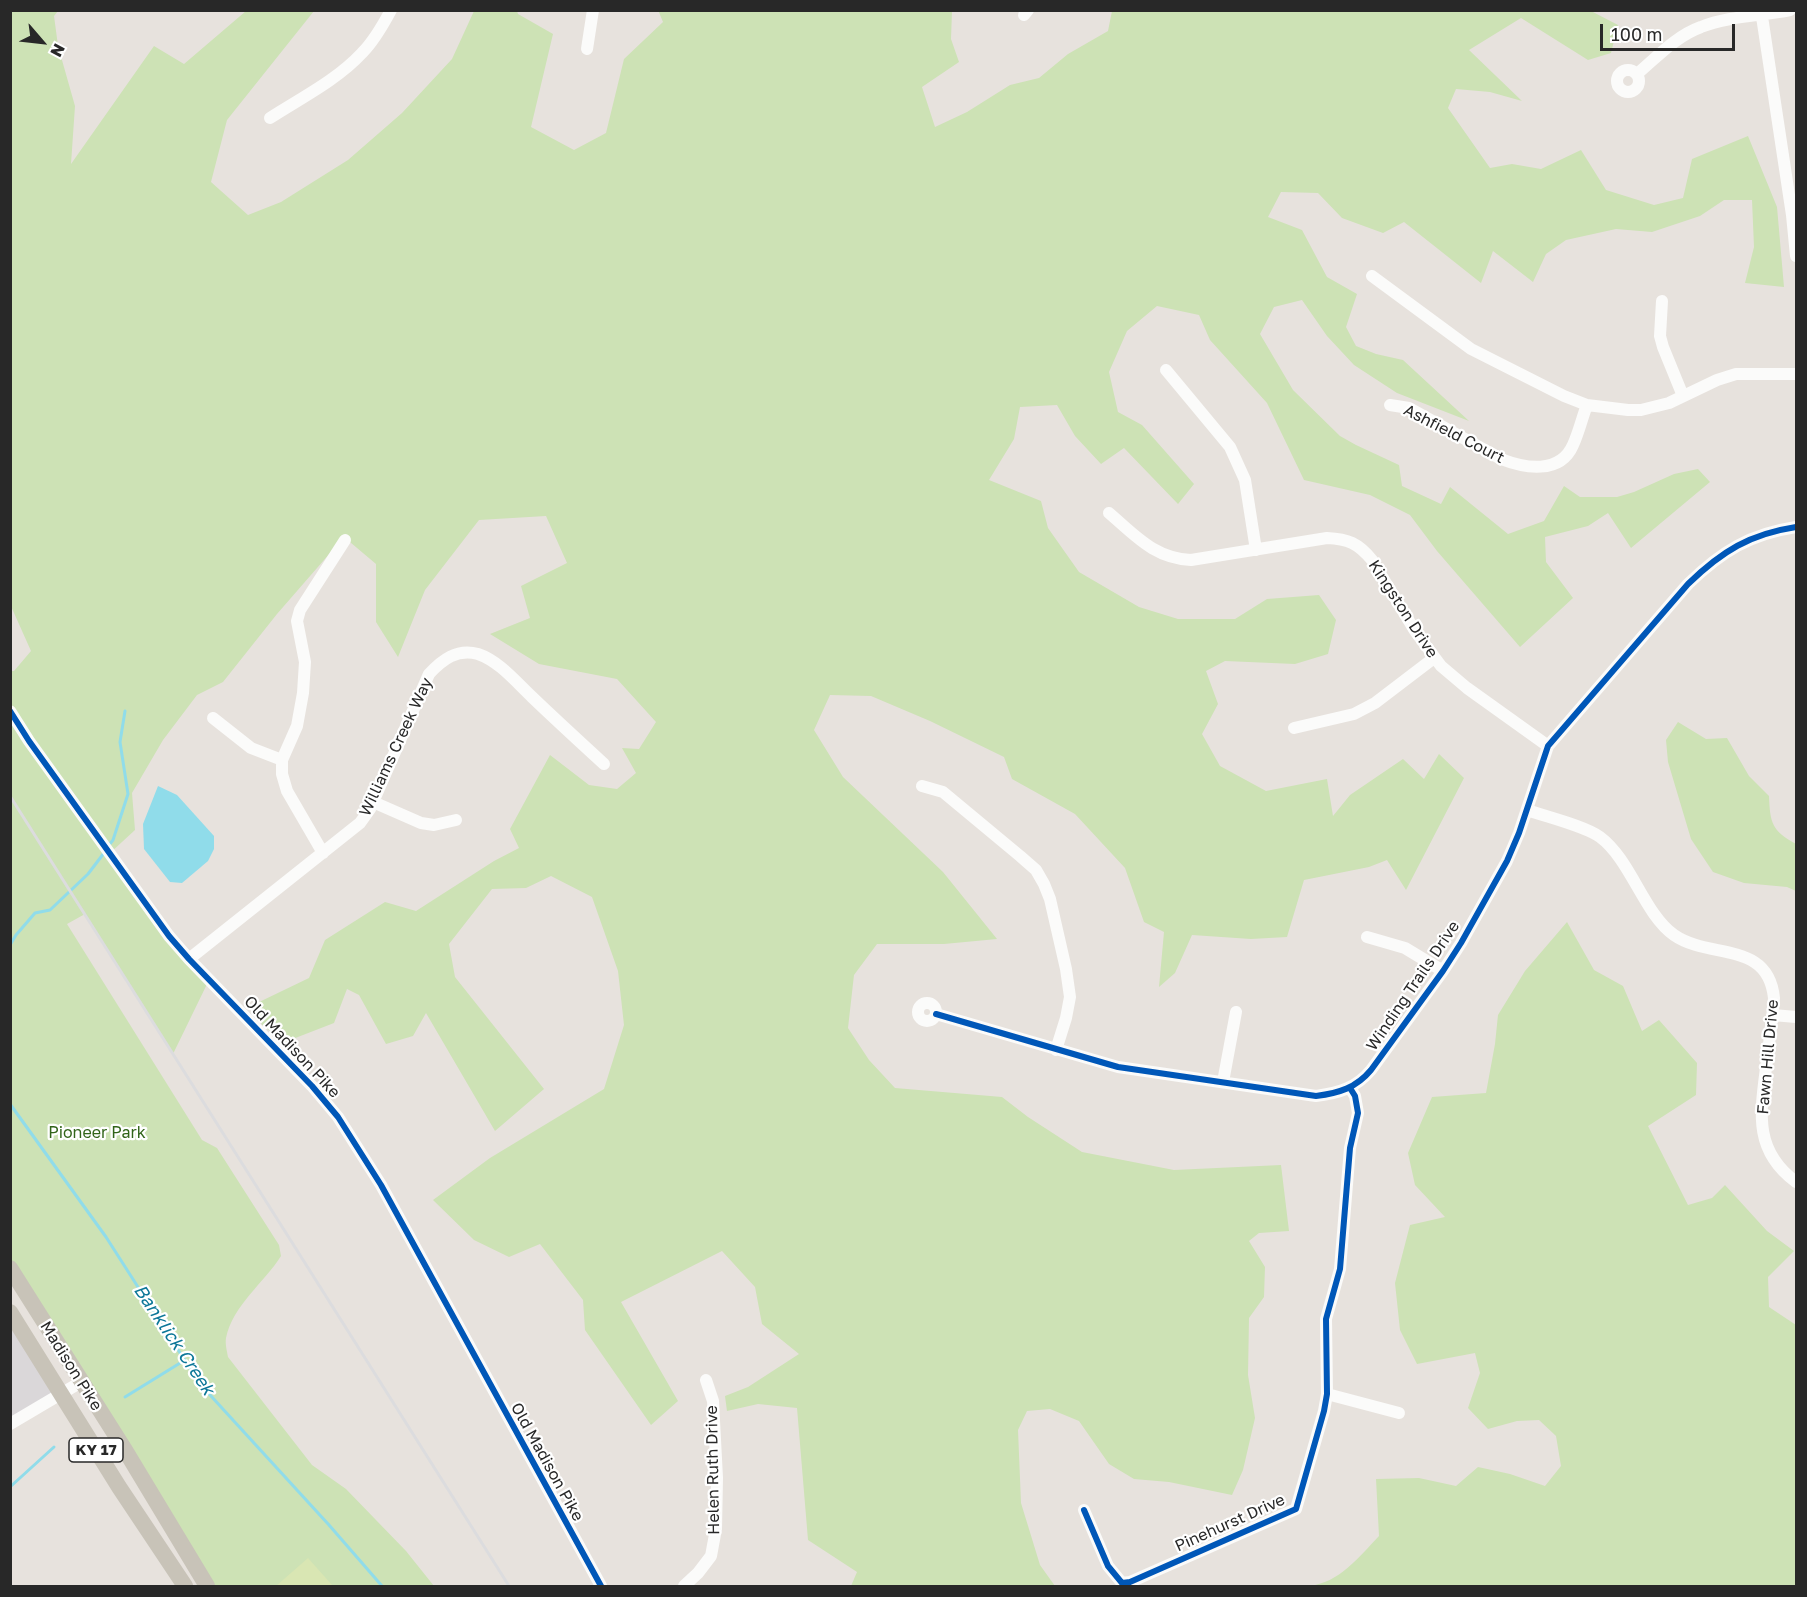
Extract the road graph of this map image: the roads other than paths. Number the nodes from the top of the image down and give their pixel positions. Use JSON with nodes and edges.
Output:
{"nodes":[{"id":1,"x":391,"y":10,"type":"edge"},
{"id":2,"x":593,"y":10,"type":"edge"},
{"id":3,"x":1790,"y":10,"type":"edge"},
{"id":4,"x":1761,"y":13,"type":"edge"},
{"id":5,"x":586,"y":49,"type":"dead end"},
{"id":6,"x":1637,"y":74,"type":"dead end"},
{"id":7,"x":270,"y":118,"type":"dead end"},
{"id":8,"x":1797,"y":256,"type":"edge"},
{"id":9,"x":1372,"y":276,"type":"dead end"},
{"id":10,"x":1662,"y":301,"type":"dead end"},
{"id":11,"x":1166,"y":370,"type":"dead end"},
{"id":12,"x":1797,"y":374,"type":"edge"},
{"id":13,"x":1683,"y":396,"type":"junction"},
{"id":14,"x":1390,"y":405,"type":"dead end"},
{"id":15,"x":1587,"y":405,"type":"junction"},
{"id":16,"x":1109,"y":513,"type":"dead end"},
{"id":17,"x":1797,"y":527,"type":"edge"},
{"id":18,"x":345,"y":540,"type":"dead end"},
{"id":19,"x":1256,"y":550,"type":"junction"},
{"id":20,"x":1434,"y":658,"type":"junction"},
{"id":21,"x":10,"y":711,"type":"edge"},
{"id":22,"x":213,"y":718,"type":"dead end"},
{"id":23,"x":1294,"y":728,"type":"dead end"},
{"id":24,"x":1548,"y":746,"type":"junction"},
{"id":25,"x":282,"y":760,"type":"junction"},
{"id":26,"x":604,"y":764,"type":"dead end"},
{"id":27,"x":922,"y":786,"type":"dead end"},
{"id":28,"x":373,"y":802,"type":"junction"},
{"id":29,"x":1527,"y":810,"type":"junction"},
{"id":30,"x":456,"y":820,"type":"dead end"},
{"id":31,"x":323,"y":853,"type":"junction"},
{"id":32,"x":1367,"y":937,"type":"dead end"},
{"id":33,"x":189,"y":959,"type":"junction"},
{"id":34,"x":1443,"y":971,"type":"junction"},
{"id":35,"x":1236,"y":1012,"type":"dead end"},
{"id":36,"x":936,"y":1014,"type":"dead end"},
{"id":37,"x":1773,"y":1014,"type":"junction"},
{"id":38,"x":1797,"y":1017,"type":"edge"},
{"id":39,"x":1056,"y":1050,"type":"junction"},
{"id":40,"x":1223,"y":1082,"type":"junction"},
{"id":41,"x":1350,"y":1088,"type":"junction"},
{"id":42,"x":1797,"y":1182,"type":"edge"},
{"id":43,"x":10,"y":1268,"type":"edge"},
{"id":44,"x":10,"y":1312,"type":"edge"},
{"id":45,"x":706,"y":1380,"type":"dead end"},
{"id":46,"x":81,"y":1382,"type":"junction"},
{"id":47,"x":61,"y":1393,"type":"junction"},
{"id":48,"x":1327,"y":1394,"type":"junction"},
{"id":49,"x":1399,"y":1413,"type":"dead end"},
{"id":50,"x":10,"y":1424,"type":"edge"},
{"id":51,"x":1084,"y":1510,"type":"dead end"},
{"id":52,"x":185,"y":1587,"type":"edge"},
{"id":53,"x":207,"y":1587,"type":"edge"},
{"id":54,"x":601,"y":1587,"type":"edge"},
{"id":55,"x":684,"y":1587,"type":"edge"}],
"edges":[{"from":1,"to":7,"type":"street"},
{"from":2,"to":5,"type":"street"},
{"from":3,"to":4,"type":"street"},
{"from":4,"to":6,"type":"street"},
{"from":4,"to":8,"type":"street"},
{"from":9,"to":15,"type":"street"},
{"from":10,"to":13,"type":"street"},
{"from":11,"to":19,"type":"street"},
{"from":12,"to":13,"type":"street"},
{"from":13,"to":15,"type":"street"},
{"from":14,"to":15,"type":"street","name":"Ashfield Court"},
{"from":16,"to":19,"type":"street","name":"Kingston Drive"},
{"from":17,"to":24,"type":"street","name":"Winding Trails Drive"},
{"from":18,"to":25,"type":"street"},
{"from":19,"to":20,"type":"street","name":"Kingston Drive"},
{"from":20,"to":23,"type":"street"},
{"from":20,"to":24,"type":"street","name":"Kingston Drive"},
{"from":21,"to":33,"type":"street","name":"Old Madison Pike"},
{"from":22,"to":25,"type":"street"},
{"from":24,"to":29,"type":"street","name":"Winding Trails Drive"},
{"from":25,"to":31,"type":"street"},
{"from":26,"to":28,"type":"street","name":"Williams Creek Way"},
{"from":27,"to":39,"type":"street"},
{"from":28,"to":30,"type":"street"},
{"from":28,"to":31,"type":"street","name":"Williams Creek Way"},
{"from":29,"to":34,"type":"street","name":"Winding Trails Drive"},
{"from":29,"to":37,"type":"street","name":"Fawn Hill Drive"},
{"from":31,"to":33,"type":"street","name":"Williams Creek Way"},
{"from":32,"to":34,"type":"street"},
{"from":33,"to":54,"type":"street","name":"Old Madison Pike"},
{"from":34,"to":41,"type":"street","name":"Winding Trails Drive"},
{"from":35,"to":40,"type":"street"},
{"from":36,"to":39,"type":"street","name":"Winding Trails Drive"},
{"from":37,"to":38,"type":"street"},
{"from":37,"to":42,"type":"street","name":"Fawn Hill Drive"},
{"from":39,"to":40,"type":"street","name":"Winding Trails Drive"},
{"from":40,"to":41,"type":"street","name":"Winding Trails Drive"},
{"from":41,"to":48,"type":"street","name":"Pinehurst Drive"},
{"from":43,"to":46,"type":"main road","name":"Madison Pike","number":"KY 17"},
{"from":44,"to":47,"type":"main road","name":"Madison Pike","number":"KY 17"},
{"from":45,"to":55,"type":"street","name":"Helen Ruth Drive"},
{"from":46,"to":47,"type":"street"},
{"from":46,"to":53,"type":"main road","name":"Madison Pike","number":"KY 17"},
{"from":47,"to":50,"type":"street"},
{"from":47,"to":52,"type":"main road","name":"Madison Pike","number":"KY 17"},
{"from":48,"to":49,"type":"street"},
{"from":48,"to":51,"type":"street","name":"Pinehurst Drive"}]}
